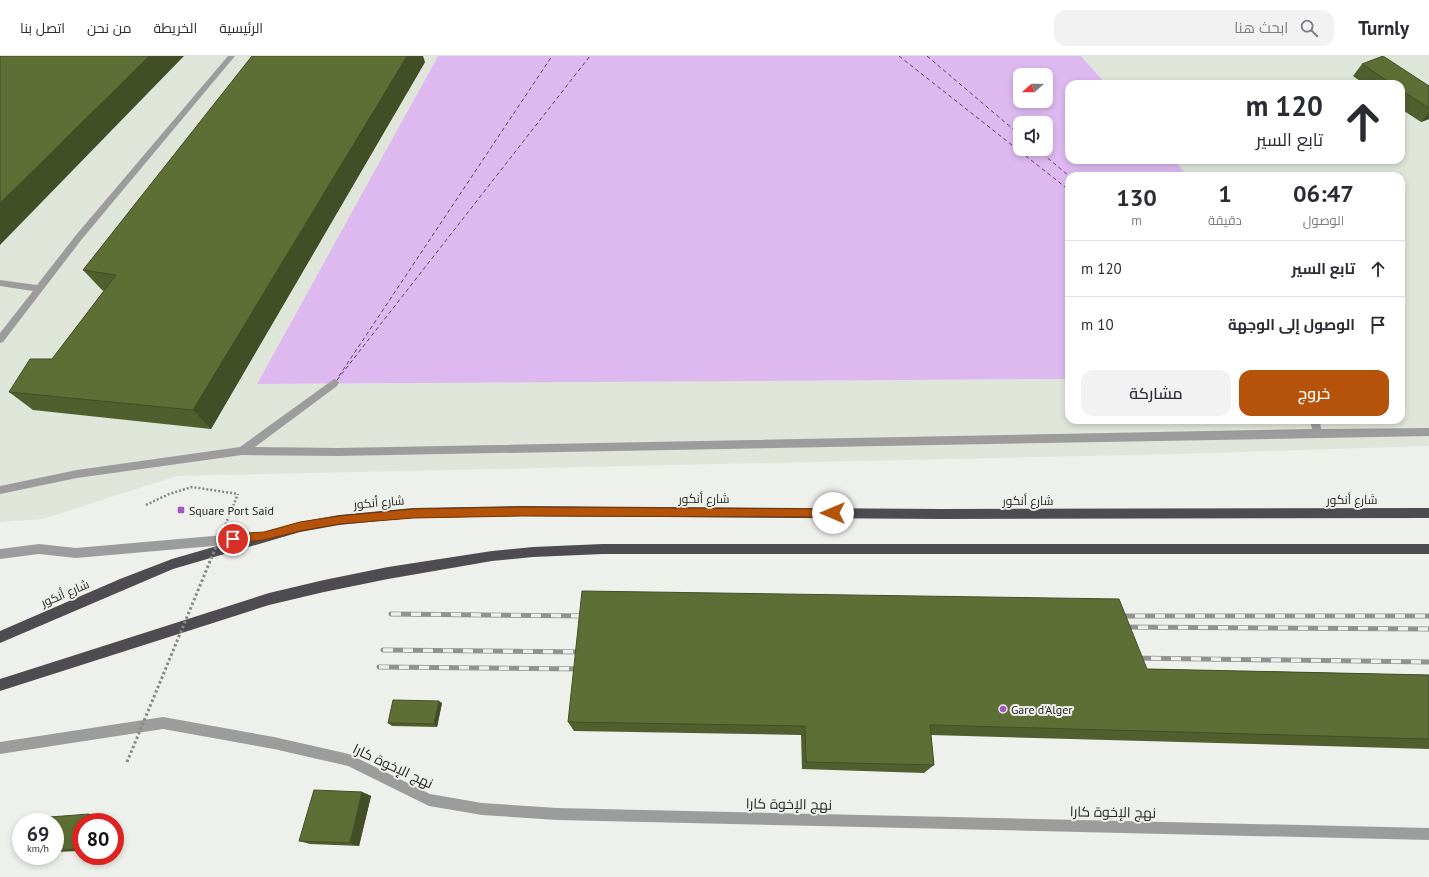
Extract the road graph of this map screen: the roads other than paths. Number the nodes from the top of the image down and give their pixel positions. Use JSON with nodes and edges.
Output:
{"nodes":[{"id":1,"x":232,"y":56,"type":"edge"},
{"id":2,"x":0,"y":283,"type":"edge"},
{"id":3,"x":39,"y":289,"type":"junction"},
{"id":4,"x":0,"y":340,"type":"edge"},
{"id":5,"x":334,"y":383,"type":"dead end"},
{"id":6,"x":1316,"y":424,"type":"edge"},
{"id":7,"x":1429,"y":432,"type":"edge"},
{"id":8,"x":1317,"y":433,"type":"junction"},
{"id":9,"x":242,"y":451,"type":"junction"},
{"id":10,"x":0,"y":490,"type":"edge"},
{"id":11,"x":1429,"y":513,"type":"edge"},
{"id":12,"x":264,"y":536,"type":"junction"},
{"id":13,"x":1429,"y":549,"type":"edge"},
{"id":14,"x":0,"y":554,"type":"edge"},
{"id":15,"x":0,"y":636,"type":"edge"},
{"id":16,"x":0,"y":685,"type":"edge"},
{"id":17,"x":0,"y":748,"type":"edge"},
{"id":18,"x":1429,"y":834,"type":"edge"}],
"edges":[{"from":1,"to":3,"type":"street"},
{"from":2,"to":3,"type":"street"},
{"from":3,"to":4,"type":"street"},
{"from":5,"to":9,"type":"street"},
{"from":6,"to":8,"type":"street"},
{"from":7,"to":8,"type":"street"},
{"from":8,"to":9,"type":"street"},
{"from":9,"to":10,"type":"street"},
{"from":11,"to":12,"type":"highway","name":"شارع أنكور"},
{"from":12,"to":14,"type":"street"},
{"from":12,"to":15,"type":"highway","name":"شارع أنكور"},
{"from":13,"to":16,"type":"highway"},
{"from":17,"to":18,"type":"street","name":"نهج الإخوة كارا"}]}
